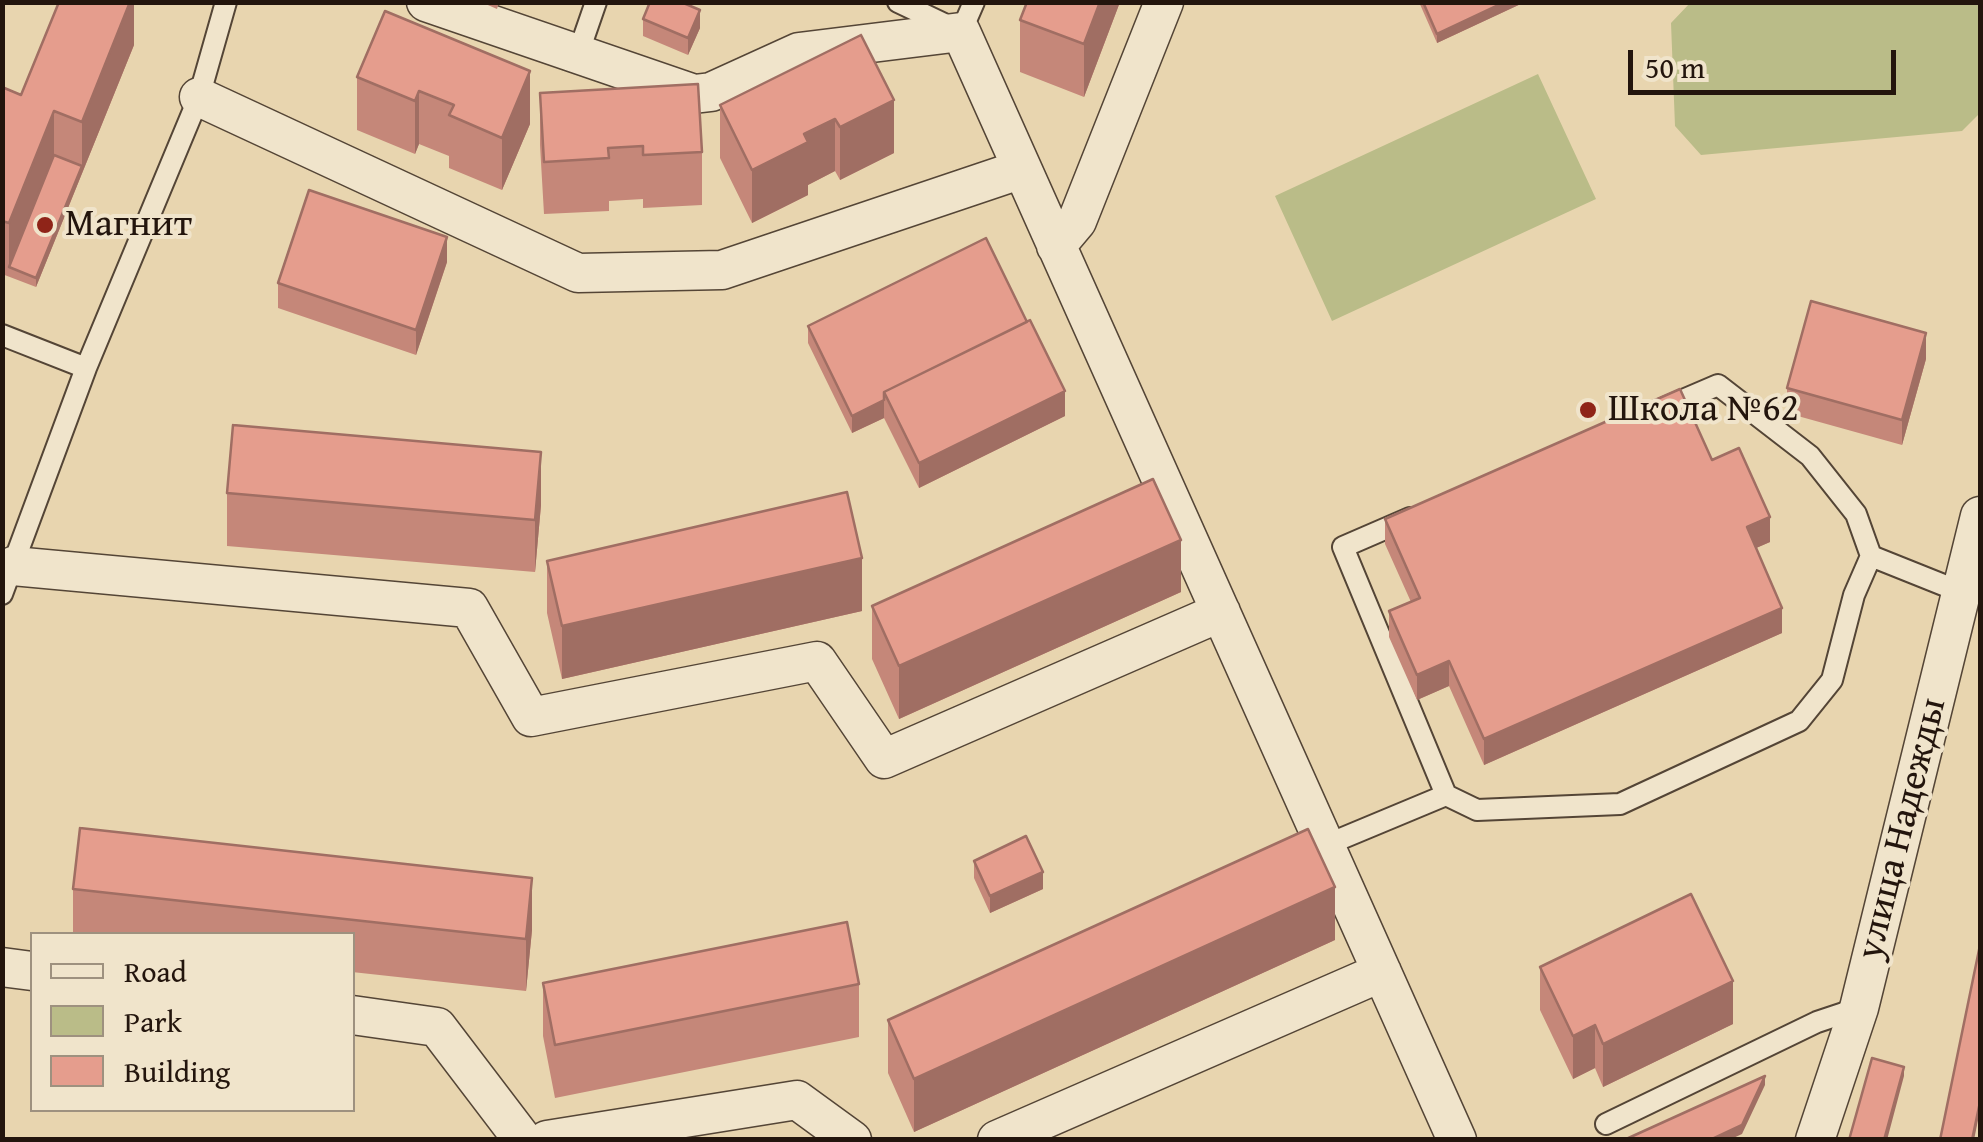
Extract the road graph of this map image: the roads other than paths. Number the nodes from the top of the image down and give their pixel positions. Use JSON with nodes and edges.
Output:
{"nodes":[{"id":1,"x":226,"y":2,"type":"edge"},
{"id":2,"x":426,"y":2,"type":"edge"},
{"id":3,"x":596,"y":2,"type":"edge"},
{"id":4,"x":898,"y":2,"type":"edge"},
{"id":5,"x":1164,"y":2,"type":"edge"},
{"id":6,"x":967,"y":17,"type":"edge"},
{"id":7,"x":577,"y":57,"type":"junction"},
{"id":8,"x":199,"y":97,"type":"junction"},
{"id":9,"x":1022,"y":169,"type":"junction"},
{"id":10,"x":1056,"y":246,"type":"junction"},
{"id":11,"x":2,"y":335,"type":"edge"},
{"id":12,"x":86,"y":368,"type":"junction"},
{"id":13,"x":1646,"y":416,"type":"edge"},
{"id":14,"x":1432,"y":508,"type":"edge"},
{"id":15,"x":1980,"y":516,"type":"edge"},
{"id":16,"x":1871,"y":556,"type":"junction"},
{"id":17,"x":8,"y":580,"type":"edge"},
{"id":18,"x":1961,"y":592,"type":"junction"},
{"id":19,"x":1221,"y":612,"type":"junction"},
{"id":20,"x":1446,"y":795,"type":"junction"},
{"id":21,"x":1326,"y":845,"type":"junction"},
{"id":22,"x":2,"y":967,"type":"edge"},
{"id":23,"x":30,"y":971,"type":"edge"},
{"id":24,"x":1382,"y":972,"type":"junction"},
{"id":25,"x":1859,"y":1008,"type":"junction"},
{"id":26,"x":355,"y":1015,"type":"edge"},
{"id":27,"x":1606,"y":1124,"type":"dead end"},
{"id":28,"x":523,"y":1140,"type":"edge"},
{"id":29,"x":547,"y":1140,"type":"edge"},
{"id":30,"x":852,"y":1140,"type":"edge"},
{"id":31,"x":997,"y":1140,"type":"edge"},
{"id":32,"x":1458,"y":1140,"type":"edge"},
{"id":33,"x":1815,"y":1140,"type":"edge"}],
"edges":[{"from":1,"to":8,"type":"lane"},
{"from":2,"to":7,"type":"street"},
{"from":3,"to":7,"type":"lane"},
{"from":4,"to":6,"type":"lane"},
{"from":5,"to":10,"type":"street"},
{"from":6,"to":7,"type":"street"},
{"from":6,"to":9,"type":"street"},
{"from":8,"to":9,"type":"street"},
{"from":8,"to":12,"type":"lane"},
{"from":9,"to":10,"type":"street"},
{"from":10,"to":19,"type":"street"},
{"from":11,"to":12,"type":"lane"},
{"from":12,"to":17,"type":"lane"},
{"from":13,"to":16,"type":"lane"},
{"from":14,"to":20,"type":"lane"},
{"from":15,"to":18,"type":"street","name":"улица Надежды"},
{"from":16,"to":18,"type":"lane"},
{"from":16,"to":20,"type":"lane"},
{"from":17,"to":19,"type":"street"},
{"from":18,"to":25,"type":"street","name":"улица Надежды"},
{"from":19,"to":21,"type":"street"},
{"from":20,"to":21,"type":"lane"},
{"from":21,"to":24,"type":"street"},
{"from":22,"to":23,"type":"street"},
{"from":24,"to":31,"type":"street"},
{"from":24,"to":32,"type":"street"},
{"from":25,"to":27,"type":"lane"},
{"from":25,"to":33,"type":"street","name":"улица Надежды"},
{"from":26,"to":28,"type":"street"},
{"from":29,"to":30,"type":"street"}]}
